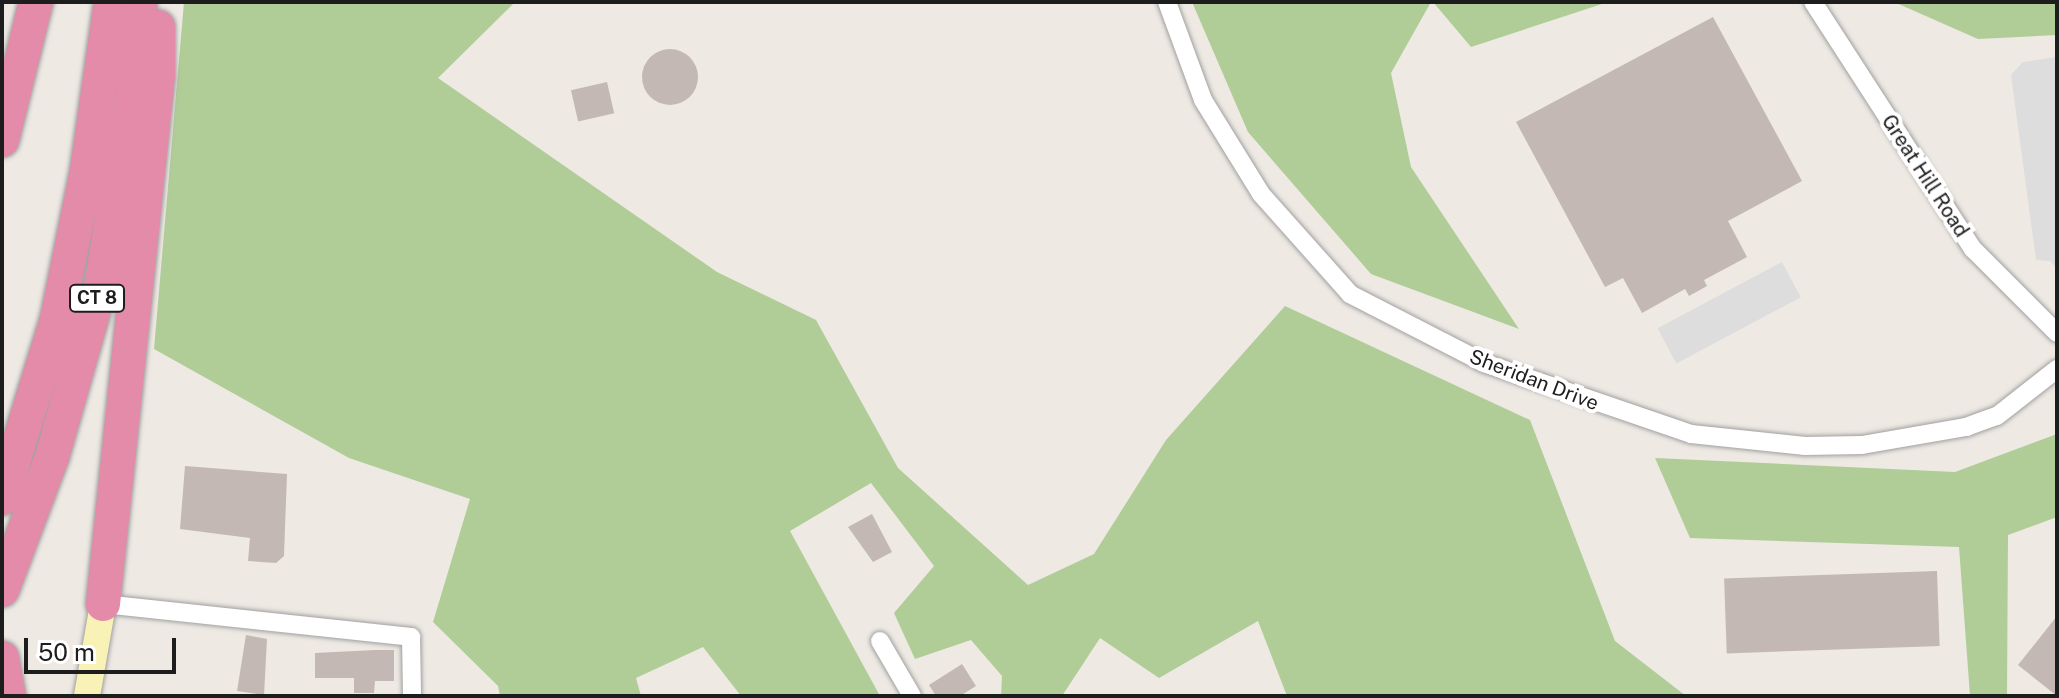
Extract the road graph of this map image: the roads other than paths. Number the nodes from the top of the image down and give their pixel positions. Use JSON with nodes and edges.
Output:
{"nodes":[{"id":1,"x":36,"y":2,"type":"edge"},
{"id":2,"x":111,"y":2,"type":"edge"},
{"id":3,"x":140,"y":2,"type":"edge"},
{"id":4,"x":158,"y":2,"type":"edge"},
{"id":5,"x":1167,"y":2,"type":"edge"},
{"id":6,"x":1813,"y":2,"type":"edge"},
{"id":7,"x":2,"y":140,"type":"edge"},
{"id":8,"x":2057,"y":333,"type":"edge"},
{"id":9,"x":2057,"y":369,"type":"edge"},
{"id":10,"x":2,"y":498,"type":"edge"},
{"id":11,"x":3,"y":586,"type":"edge"},
{"id":12,"x":103,"y":604,"type":"junction"},
{"id":13,"x":880,"y":641,"type":"dead end"},
{"id":14,"x":2,"y":658,"type":"edge"},
{"id":15,"x":9,"y":696,"type":"edge"},
{"id":16,"x":87,"y":696,"type":"edge"},
{"id":17,"x":412,"y":696,"type":"edge"},
{"id":18,"x":912,"y":696,"type":"edge"}],
"edges":[{"from":1,"to":7,"type":"highway"},
{"from":2,"to":10,"type":"highway","number":"CT 8"},
{"from":3,"to":11,"type":"highway","number":"CT 8"},
{"from":4,"to":12,"type":"highway"},
{"from":5,"to":9,"type":"street","name":"Sheridan Drive"},
{"from":6,"to":8,"type":"street","name":"Great Hill Road"},
{"from":12,"to":16,"type":"main road"},
{"from":12,"to":17,"type":"street"},
{"from":13,"to":18,"type":"street"},
{"from":14,"to":15,"type":"highway"}]}
